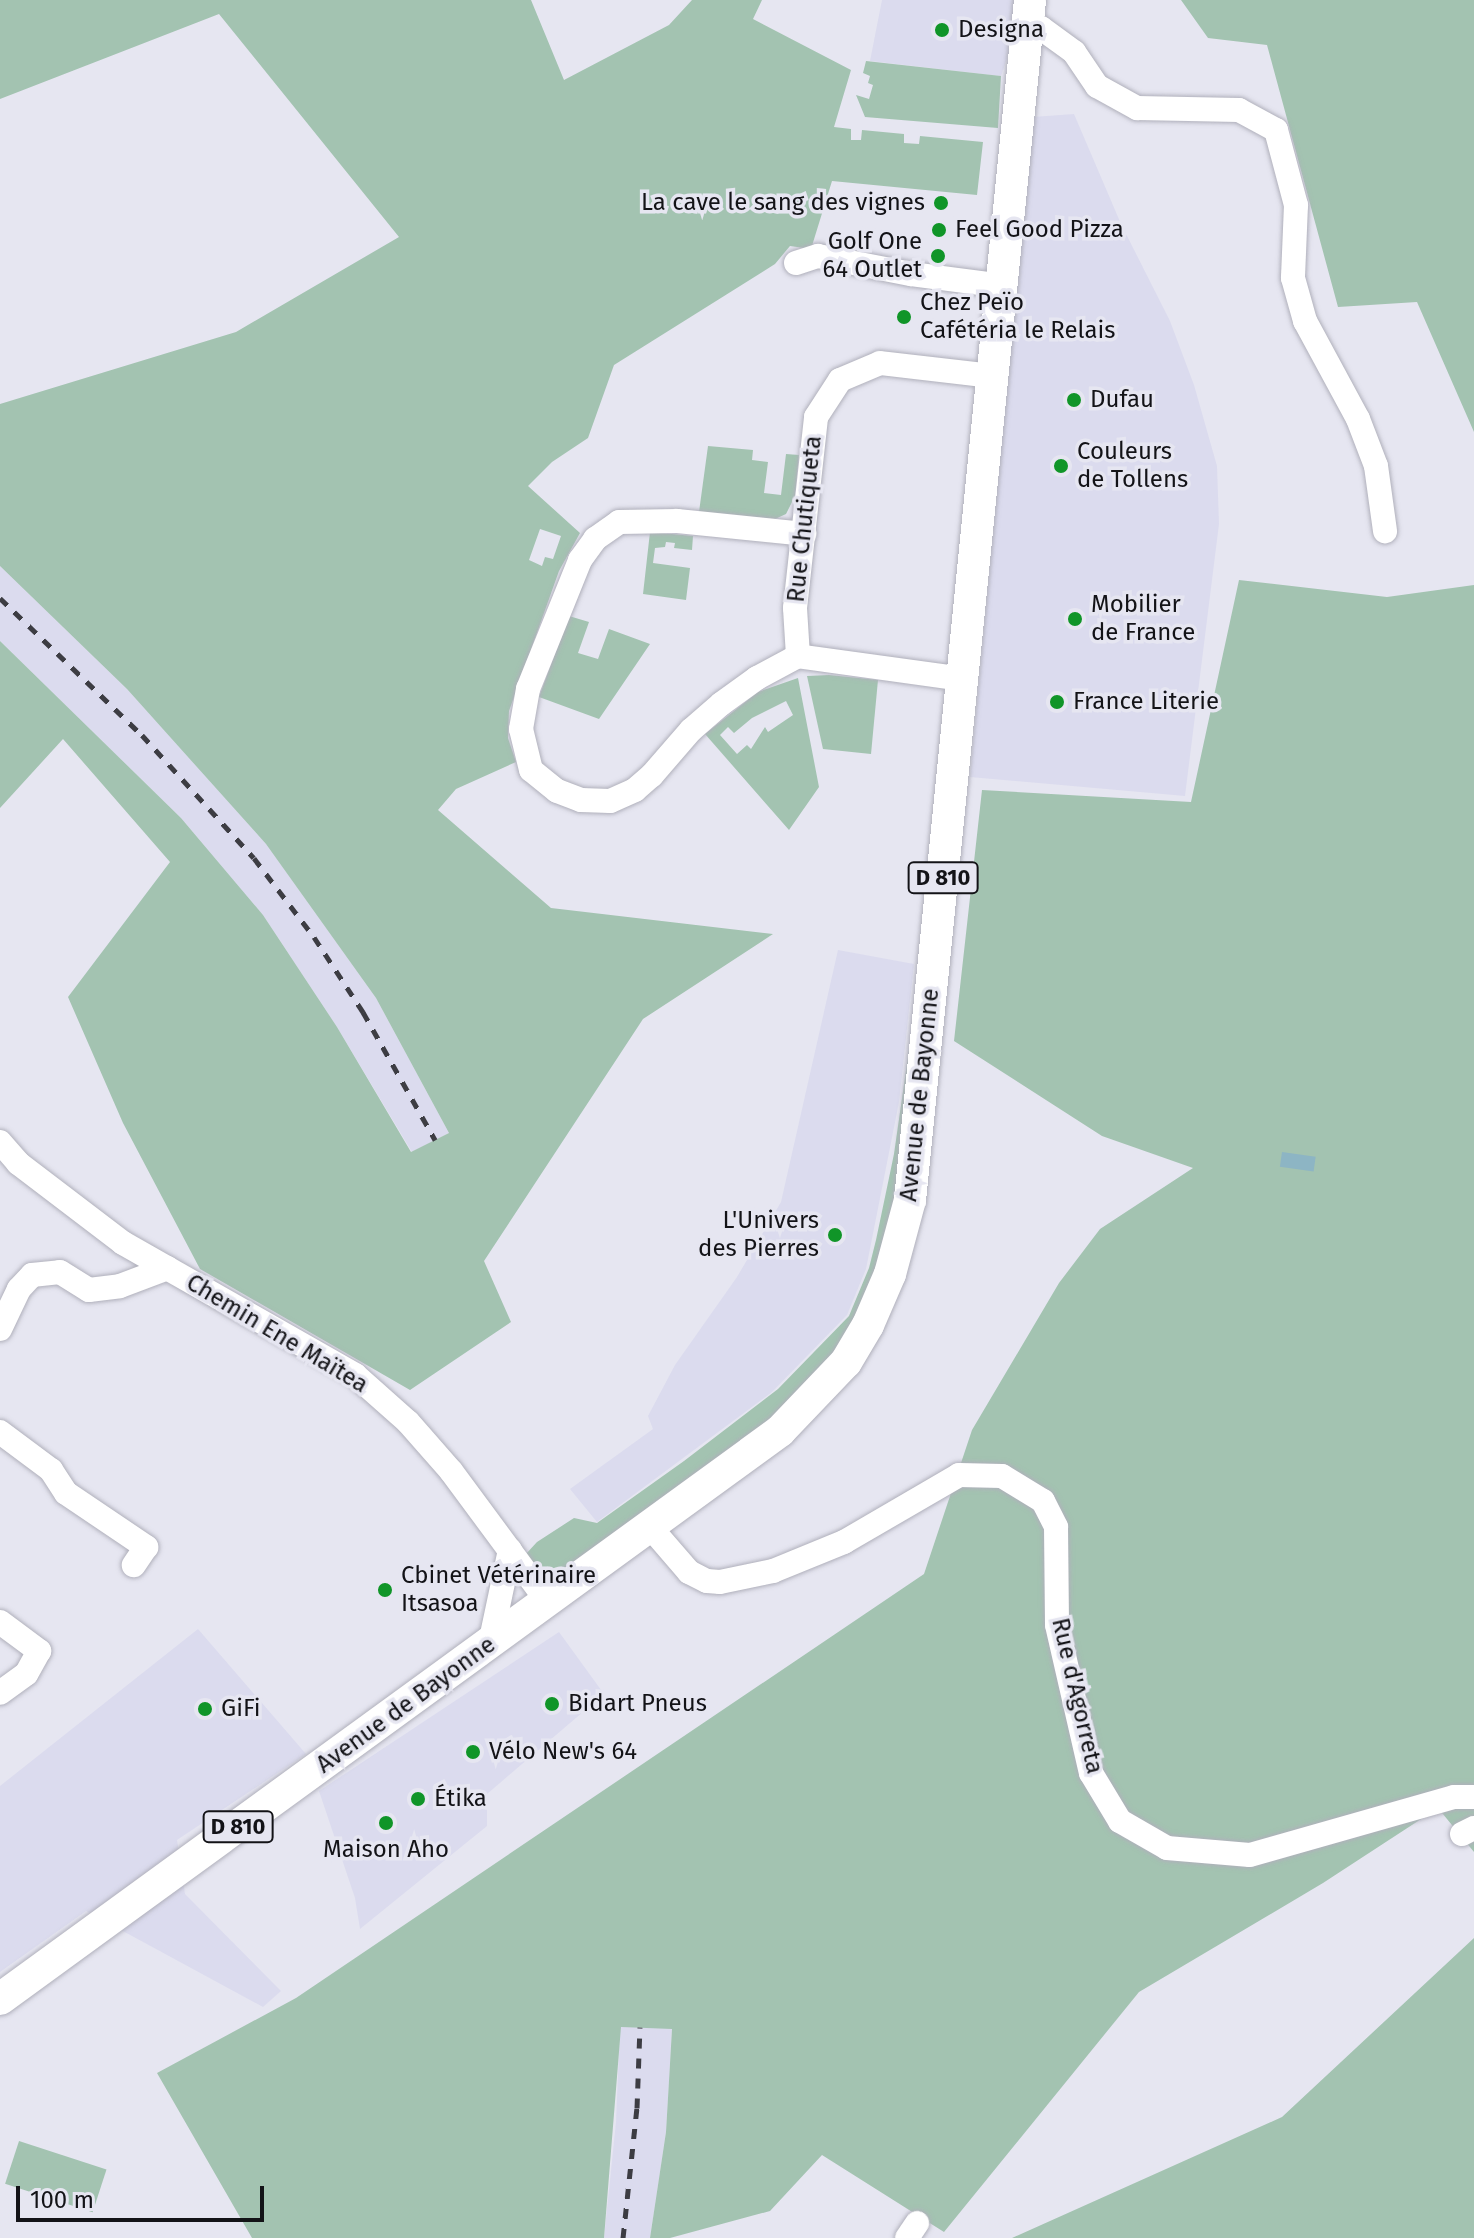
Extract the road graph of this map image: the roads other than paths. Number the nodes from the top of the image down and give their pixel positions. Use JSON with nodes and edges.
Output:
{"nodes":[{"id":1,"x":1029,"y":12,"type":"edge"},
{"id":2,"x":796,"y":263,"type":"dead end"},
{"id":3,"x":1003,"y":286,"type":"junction"},
{"id":4,"x":993,"y":376,"type":"junction"},
{"id":5,"x":1385,"y":531,"type":"dead end"},
{"id":6,"x":804,"y":534,"type":"junction"},
{"id":7,"x":798,"y":656,"type":"junction"},
{"id":8,"x":963,"y":679,"type":"junction"},
{"id":9,"x":0,"y":1142,"type":"edge"},
{"id":10,"x":168,"y":1268,"type":"junction"},
{"id":11,"x":0,"y":1329,"type":"edge"},
{"id":12,"x":0,"y":1432,"type":"edge"},
{"id":13,"x":651,"y":1528,"type":"junction"},
{"id":14,"x":510,"y":1550,"type":"junction"},
{"id":15,"x":134,"y":1565,"type":"dead end"},
{"id":16,"x":548,"y":1602,"type":"junction"},
{"id":17,"x":0,"y":1622,"type":"edge"},
{"id":18,"x":490,"y":1644,"type":"junction"},
{"id":19,"x":0,"y":1693,"type":"edge"},
{"id":20,"x":1474,"y":1797,"type":"edge"},
{"id":21,"x":0,"y":1999,"type":"edge"}],
"edges":[{"from":1,"to":3,"type":"main road","name":"Avenue de Bayonne","number":"D 810"},
{"from":1,"to":5,"type":"street"},
{"from":2,"to":3,"type":"street"},
{"from":3,"to":4,"type":"main road","name":"Avenue de Bayonne","number":"D 810"},
{"from":4,"to":6,"type":"street","name":"Rue Chutiqueta"},
{"from":4,"to":8,"type":"main road","name":"Avenue de Bayonne","number":"D 810"},
{"from":6,"to":7,"type":"street","name":"Rue Chutiqueta"},
{"from":6,"to":7,"type":"street"},
{"from":7,"to":8,"type":"street"},
{"from":8,"to":13,"type":"main road","name":"Avenue de Bayonne","number":"D 810"},
{"from":9,"to":10,"type":"street","name":"Chemin Ene Maïtea"},
{"from":10,"to":11,"type":"street"},
{"from":10,"to":14,"type":"street","name":"Chemin Ene Maïtea"},
{"from":12,"to":15,"type":"street"},
{"from":13,"to":16,"type":"main road","name":"Avenue de Bayonne","number":"D 810"},
{"from":13,"to":20,"type":"street","name":"Rue d'Agorreta"},
{"from":14,"to":16,"type":"street","name":"Chemin Ene Maïtea"},
{"from":14,"to":18,"type":"street"},
{"from":16,"to":18,"type":"main road","name":"Avenue de Bayonne","number":"D 810"},
{"from":17,"to":19,"type":"street"},
{"from":18,"to":21,"type":"main road","name":"Avenue de Bayonne","number":"D 810"}]}
